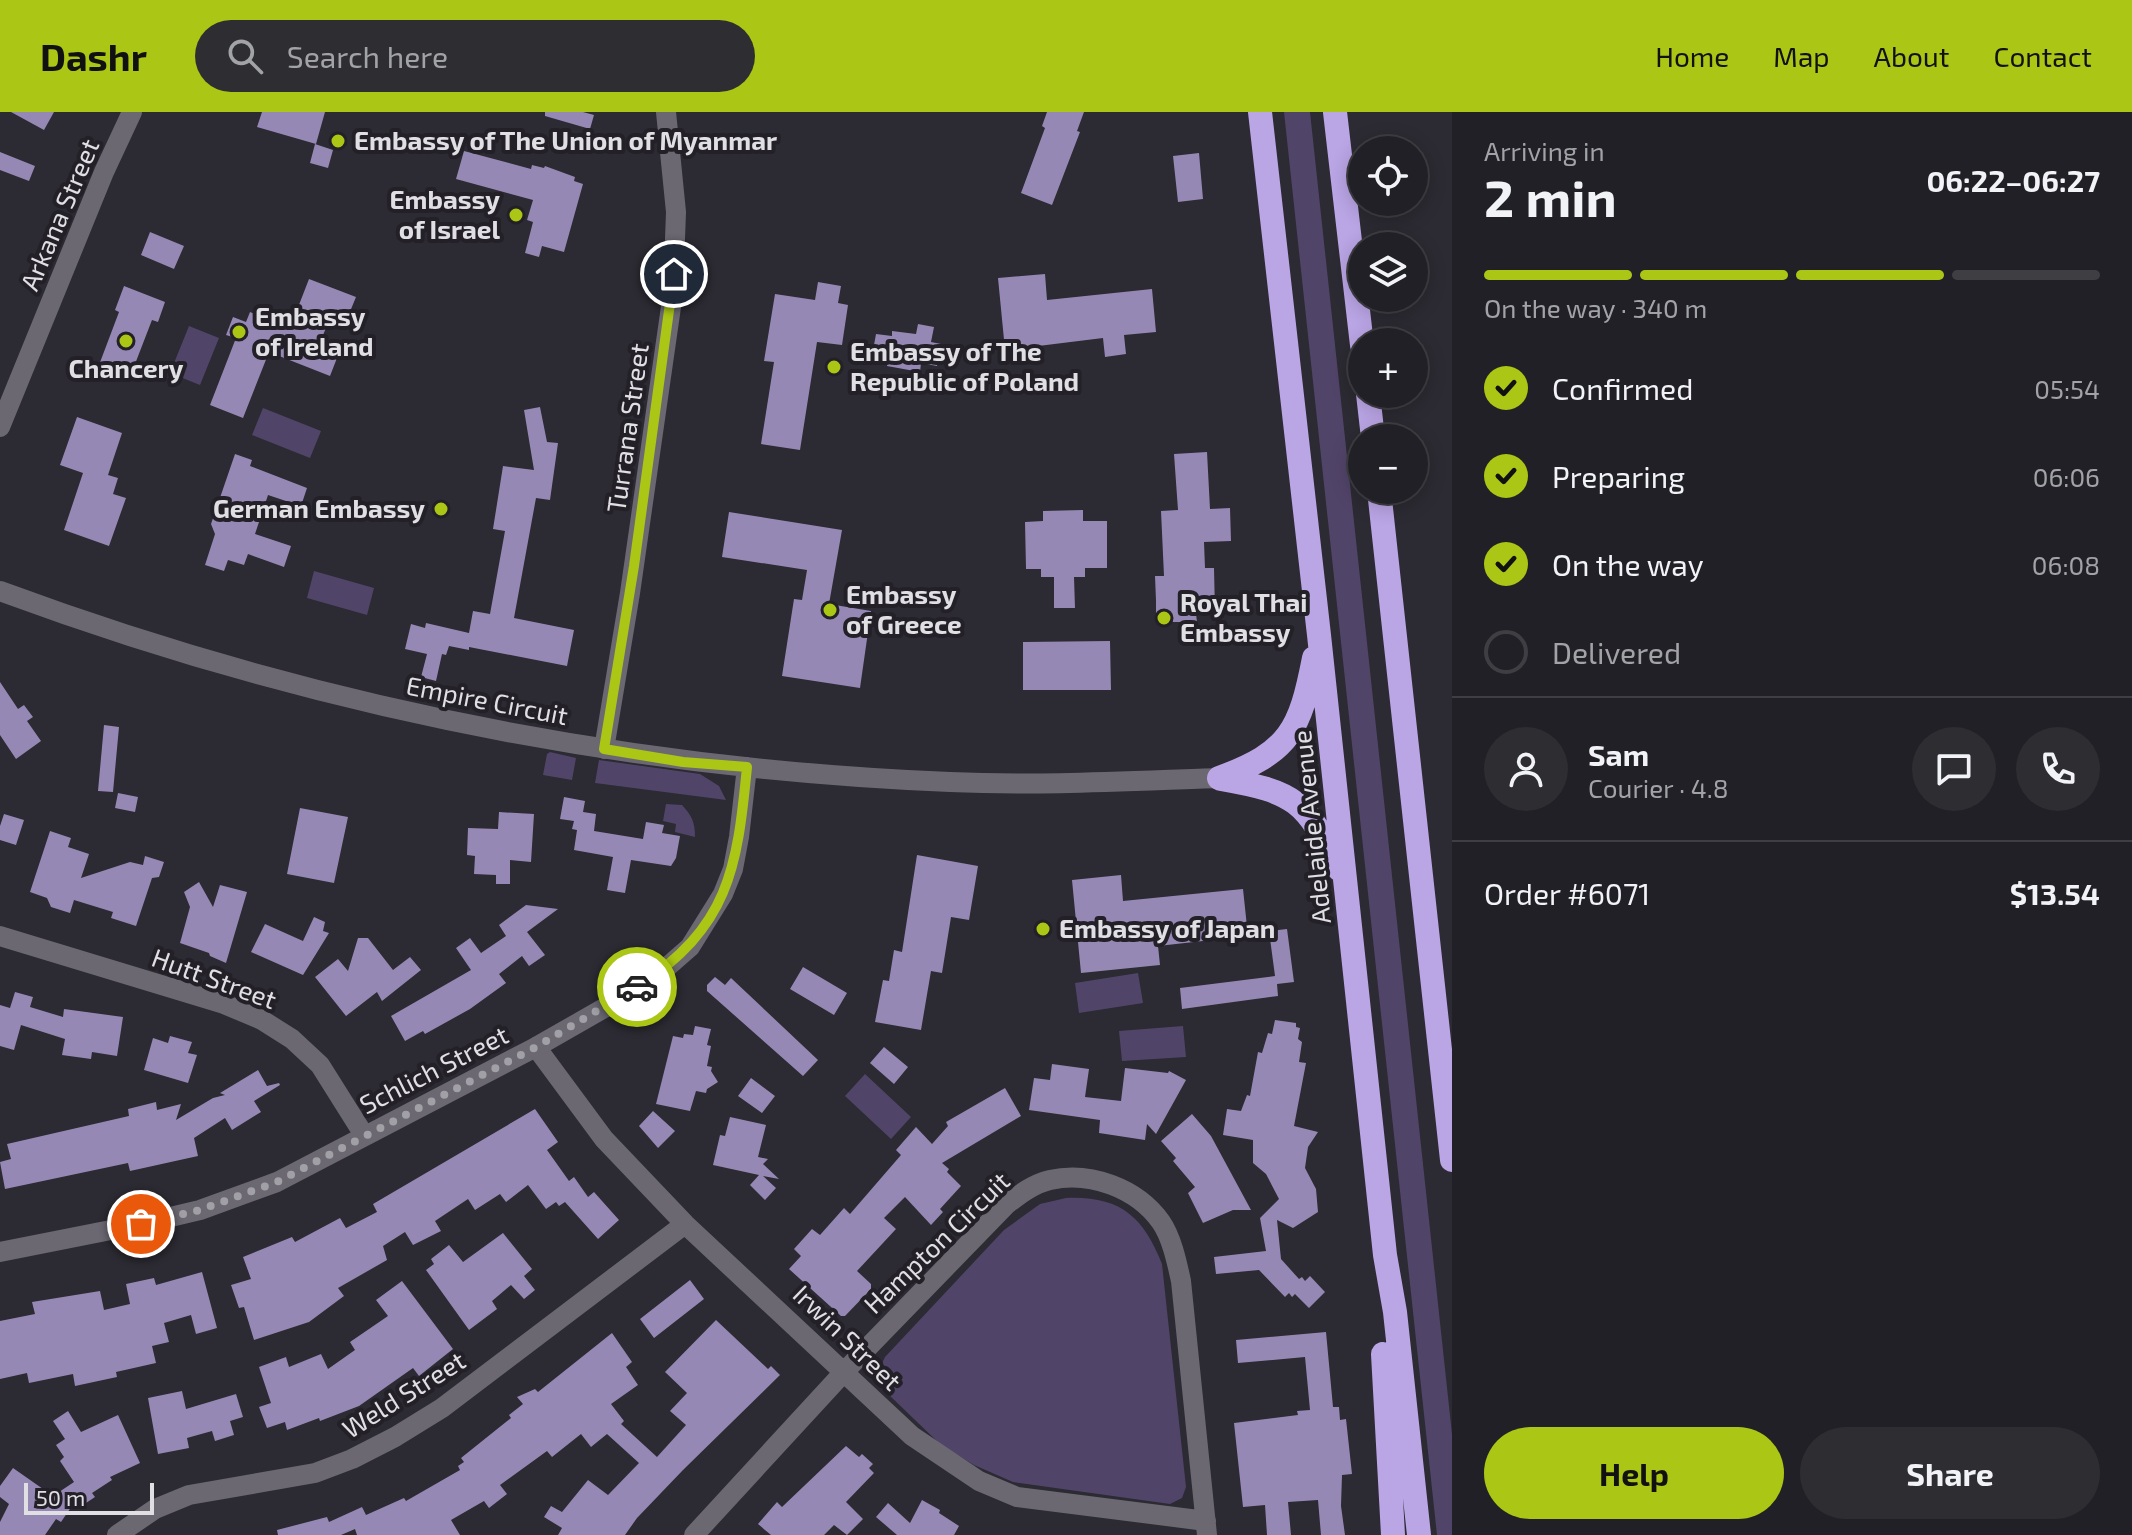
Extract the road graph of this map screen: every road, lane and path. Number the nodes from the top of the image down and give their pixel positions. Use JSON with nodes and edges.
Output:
{"nodes":[{"id":1,"x":132,"y":112,"type":"edge"},
{"id":2,"x":666,"y":112,"type":"edge"},
{"id":3,"x":1260,"y":112,"type":"edge"},
{"id":4,"x":1335,"y":112,"type":"edge"},
{"id":5,"x":1360,"y":328,"type":"edge"},
{"id":6,"x":0,"y":427,"type":"edge"},
{"id":7,"x":1381,"y":504,"type":"edge"},
{"id":8,"x":0,"y":591,"type":"edge"},
{"id":9,"x":1319,"y":635,"type":"junction"},
{"id":10,"x":604,"y":749,"type":"junction"},
{"id":11,"x":747,"y":767,"type":"junction"},
{"id":12,"x":1219,"y":778,"type":"junction"},
{"id":13,"x":1346,"y":885,"type":"junction"},
{"id":14,"x":0,"y":936,"type":"edge"},
{"id":15,"x":536,"y":1047,"type":"junction"},
{"id":16,"x":364,"y":1135,"type":"junction"},
{"id":17,"x":1452,"y":1160,"type":"edge"},
{"id":18,"x":685,"y":1224,"type":"junction"},
{"id":19,"x":0,"y":1252,"type":"edge"},
{"id":20,"x":1385,"y":1255,"type":"junction"},
{"id":21,"x":844,"y":1372,"type":"junction"},
{"id":22,"x":1206,"y":1528,"type":"edge"},
{"id":23,"x":117,"y":1535,"type":"edge"},
{"id":24,"x":694,"y":1535,"type":"edge"},
{"id":25,"x":1393,"y":1535,"type":"edge"},
{"id":26,"x":1419,"y":1535,"type":"edge"}],
"edges":[{"from":1,"to":6,"type":"street","name":"Arkana Street"},
{"from":2,"to":10,"type":"street","name":"Turrana Street"},
{"from":3,"to":9,"type":"highway","name":"Adelaide Avenue"},
{"from":4,"to":5,"type":"highway"},
{"from":7,"to":17,"type":"highway"},
{"from":8,"to":10,"type":"street","name":"Empire Circuit"},
{"from":9,"to":12,"type":"highway"},
{"from":9,"to":13,"type":"highway","name":"Adelaide Avenue"},
{"from":10,"to":11,"type":"street","name":"Empire Circuit"},
{"from":11,"to":12,"type":"street","name":"Empire Circuit"},
{"from":11,"to":15,"type":"street","name":"Schlich Street"},
{"from":12,"to":13,"type":"highway"},
{"from":13,"to":20,"type":"highway","name":"Adelaide Avenue"},
{"from":14,"to":16,"type":"street","name":"Hutt Street"},
{"from":15,"to":16,"type":"street","name":"Schlich Street"},
{"from":15,"to":18,"type":"street","name":"Irwin Street"},
{"from":16,"to":19,"type":"street","name":"Schlich Street"},
{"from":18,"to":21,"type":"street","name":"Irwin Street"},
{"from":18,"to":23,"type":"street","name":"Weld Street"},
{"from":20,"to":25,"type":"highway"},
{"from":20,"to":26,"type":"highway","name":"Adelaide Avenue"},
{"from":21,"to":22,"type":"street","name":"Irwin Street"},
{"from":21,"to":22,"type":"street","name":"Hampton Circuit"},
{"from":21,"to":24,"type":"street","name":"Hampton Circuit"}]}
